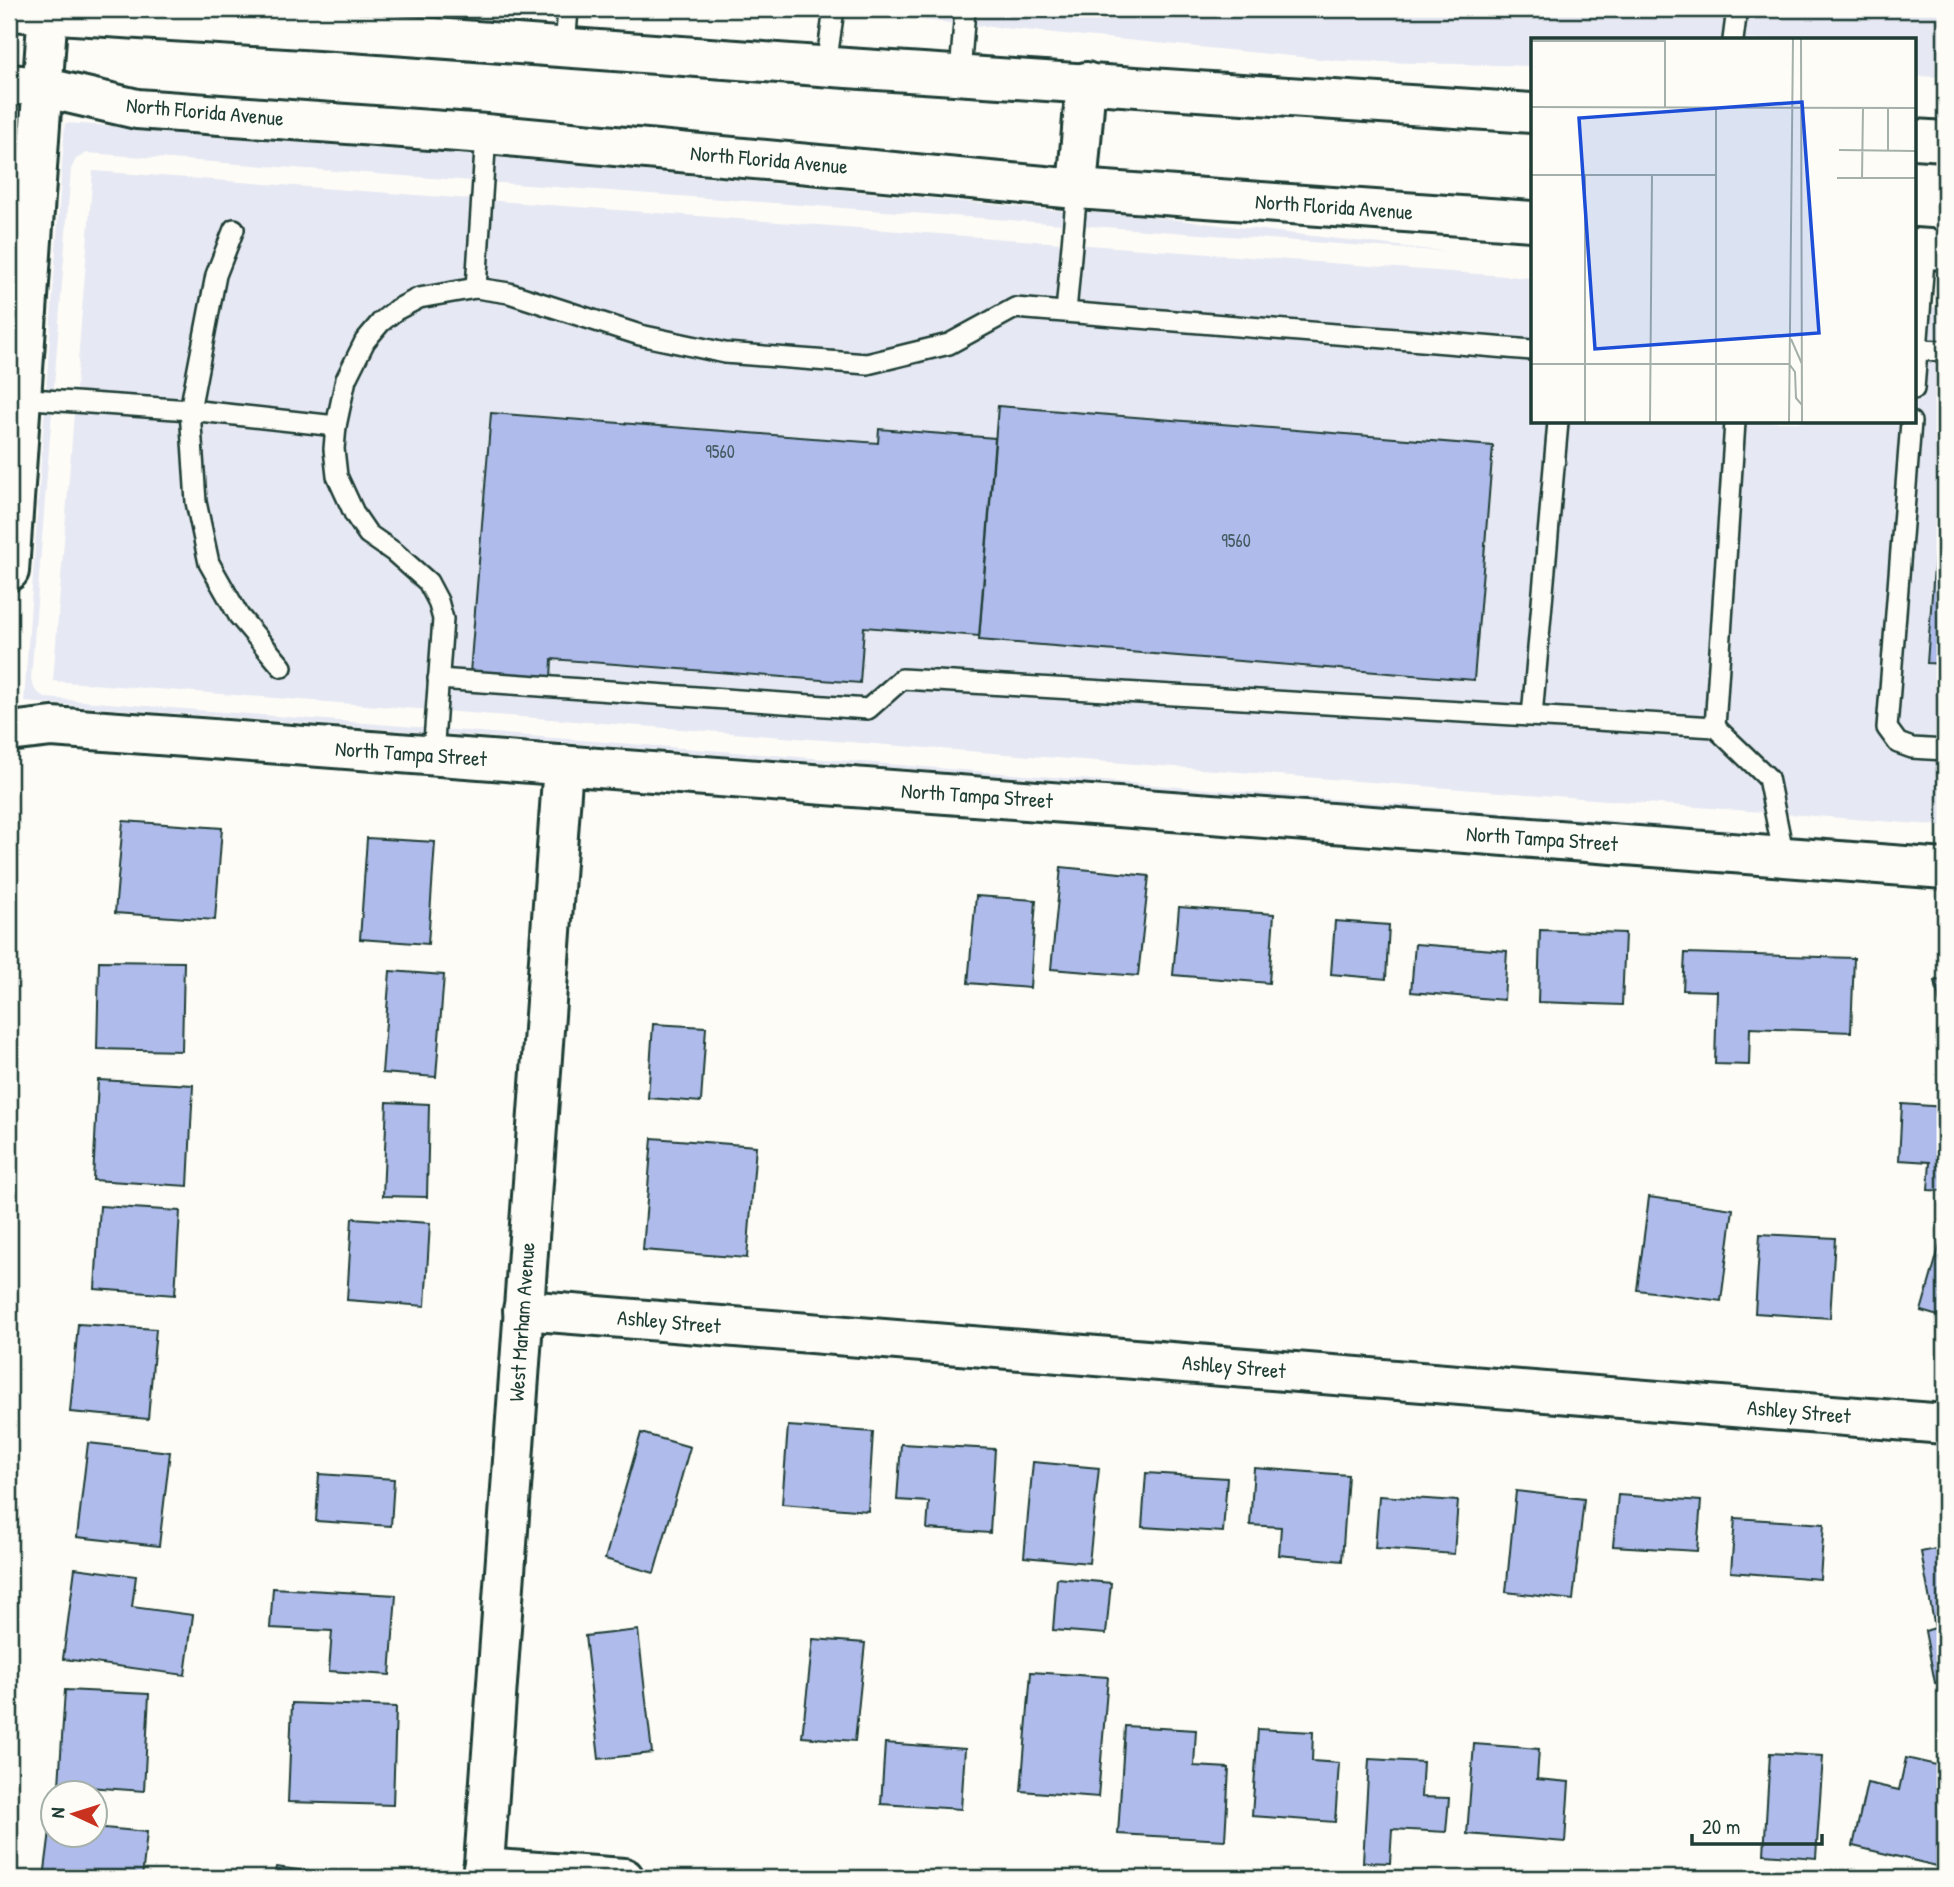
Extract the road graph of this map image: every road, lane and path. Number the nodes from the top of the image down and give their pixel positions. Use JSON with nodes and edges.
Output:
{"nodes":[{"id":1,"x":568,"y":9,"type":"edge"},
{"id":2,"x":834,"y":9,"type":"edge"},
{"id":3,"x":965,"y":9,"type":"edge"},
{"id":4,"x":1737,"y":9,"type":"edge"},
{"id":5,"x":9,"y":11,"type":"edge"},
{"id":6,"x":48,"y":11,"type":"edge"},
{"id":7,"x":353,"y":21,"type":"edge"},
{"id":8,"x":1734,"y":38,"type":"edge"},
{"id":9,"x":565,"y":48,"type":"junction"},
{"id":10,"x":826,"y":66,"type":"junction"},
{"id":11,"x":960,"y":75,"type":"junction"},
{"id":12,"x":1086,"y":82,"type":"junction"},
{"id":13,"x":26,"y":85,"type":"edge"},
{"id":14,"x":1531,"y":113,"type":"edge"},
{"id":15,"x":486,"y":134,"type":"junction"},
{"id":16,"x":1916,"y":139,"type":"edge"},
{"id":17,"x":1945,"y":141,"type":"edge"},
{"id":18,"x":1077,"y":189,"type":"junction"},
{"id":19,"x":1531,"y":221,"type":"edge"},
{"id":20,"x":234,"y":229,"type":"dead end"},
{"id":21,"x":1932,"y":247,"type":"edge"},
{"id":22,"x":476,"y":288,"type":"junction"},
{"id":23,"x":1066,"y":312,"type":"junction"},
{"id":24,"x":1917,"y":349,"type":"junction"},
{"id":25,"x":1531,"y":350,"type":"edge"},
{"id":26,"x":1945,"y":351,"type":"edge"},
{"id":27,"x":1916,"y":362,"type":"edge"},
{"id":28,"x":15,"y":398,"type":"edge"},
{"id":29,"x":190,"y":410,"type":"junction"},
{"id":30,"x":1558,"y":424,"type":"edge"},
{"id":31,"x":1735,"y":424,"type":"edge"},
{"id":32,"x":1911,"y":424,"type":"edge"},
{"id":33,"x":336,"y":426,"type":"junction"},
{"id":34,"x":9,"y":571,"type":"edge"},
{"id":35,"x":282,"y":667,"type":"dead end"},
{"id":36,"x":438,"y":679,"type":"junction"},
{"id":37,"x":1532,"y":716,"type":"junction"},
{"id":38,"x":1715,"y":727,"type":"junction"},
{"id":39,"x":9,"y":732,"type":"edge"},
{"id":40,"x":1945,"y":750,"type":"edge"},
{"id":41,"x":433,"y":755,"type":"junction"},
{"id":42,"x":563,"y":765,"type":"junction"},
{"id":43,"x":1784,"y":857,"type":"junction"},
{"id":44,"x":1945,"y":869,"type":"edge"},
{"id":45,"x":523,"y":1310,"type":"junction"},
{"id":46,"x":1945,"y":1424,"type":"edge"},
{"id":47,"x":483,"y":1873,"type":"edge"},
{"id":48,"x":624,"y":1878,"type":"edge"}],
"edges":[{"from":1,"to":9,"type":"lane"},
{"from":2,"to":10,"type":"lane"},
{"from":3,"to":11,"type":"lane"},
{"from":4,"to":8,"type":"lane"},
{"from":5,"to":6,"type":"street"},
{"from":6,"to":7,"type":"street"},
{"from":6,"to":13,"type":"street"},
{"from":7,"to":9,"type":"street"},
{"from":9,"to":10,"type":"street"},
{"from":10,"to":11,"type":"street"},
{"from":11,"to":12,"type":"street"},
{"from":12,"to":14,"type":"street"},
{"from":12,"to":18,"type":"street"},
{"from":13,"to":15,"type":"street","name":"North Florida Avenue"},
{"from":13,"to":28,"type":"street"},
{"from":15,"to":18,"type":"street","name":"North Florida Avenue"},
{"from":15,"to":22,"type":"lane"},
{"from":16,"to":17,"type":"street"},
{"from":18,"to":19,"type":"street","name":"North Florida Avenue"},
{"from":18,"to":23,"type":"lane"},
{"from":20,"to":29,"type":"lane"},
{"from":21,"to":24,"type":"lane"},
{"from":22,"to":23,"type":"lane"},
{"from":22,"to":33,"type":"lane"},
{"from":23,"to":25,"type":"lane"},
{"from":24,"to":26,"type":"lane"},
{"from":24,"to":27,"type":"lane"},
{"from":28,"to":29,"type":"lane"},
{"from":28,"to":34,"type":"street"},
{"from":29,"to":33,"type":"lane"},
{"from":29,"to":35,"type":"lane"},
{"from":30,"to":37,"type":"lane"},
{"from":31,"to":38,"type":"lane"},
{"from":32,"to":40,"type":"lane"},
{"from":33,"to":36,"type":"lane"},
{"from":36,"to":37,"type":"lane"},
{"from":36,"to":41,"type":"lane"},
{"from":37,"to":38,"type":"lane"},
{"from":38,"to":43,"type":"lane"},
{"from":39,"to":41,"type":"street","name":"North Tampa Street"},
{"from":41,"to":42,"type":"street","name":"North Tampa Street"},
{"from":42,"to":43,"type":"street","name":"North Tampa Street"},
{"from":42,"to":45,"type":"street","name":"West Marham Avenue"},
{"from":43,"to":44,"type":"street","name":"North Tampa Street"},
{"from":45,"to":46,"type":"street","name":"Ashley Street"},
{"from":45,"to":47,"type":"street","name":"West Marham Avenue"},
{"from":47,"to":48,"type":"street"}]}
